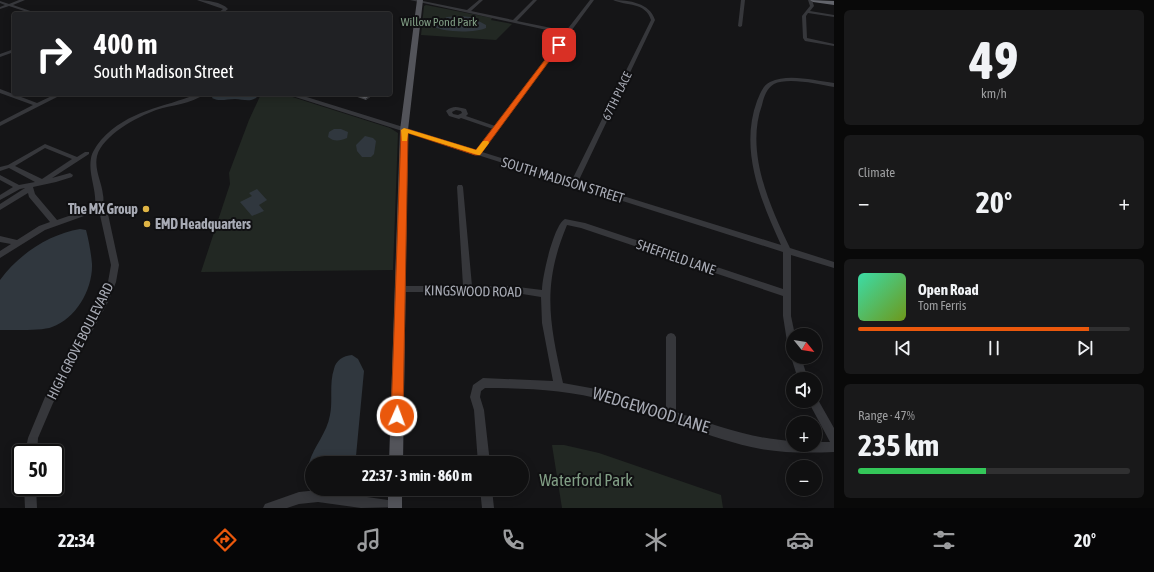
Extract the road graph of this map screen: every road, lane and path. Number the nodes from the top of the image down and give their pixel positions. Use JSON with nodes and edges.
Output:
{"nodes":[{"id":1,"x":23,"y":0,"type":"edge"},
{"id":2,"x":199,"y":0,"type":"edge"},
{"id":3,"x":412,"y":0,"type":"edge"},
{"id":4,"x":481,"y":0,"type":"edge"},
{"id":5,"x":535,"y":0,"type":"edge"},
{"id":6,"x":592,"y":0,"type":"edge"},
{"id":7,"x":615,"y":0,"type":"edge"},
{"id":8,"x":743,"y":0,"type":"edge"},
{"id":9,"x":812,"y":0,"type":"edge"},
{"id":10,"x":420,"y":1,"type":"edge"},
{"id":11,"x":0,"y":2,"type":"edge"},
{"id":12,"x":834,"y":3,"type":"edge"},
{"id":13,"x":9,"y":5,"type":"junction"},
{"id":14,"x":0,"y":8,"type":"edge"},
{"id":15,"x":31,"y":12,"type":"edge"},
{"id":16,"x":222,"y":12,"type":"edge"},
{"id":17,"x":468,"y":12,"type":"junction"},
{"id":18,"x":807,"y":12,"type":"junction"},
{"id":19,"x":834,"y":16,"type":"edge"},
{"id":20,"x":514,"y":22,"type":"junction"},
{"id":21,"x":740,"y":26,"type":"dead end"},
{"id":22,"x":568,"y":33,"type":"junction"},
{"id":23,"x":834,"y":45,"type":"edge"},
{"id":24,"x":12,"y":51,"type":"edge"},
{"id":25,"x":0,"y":56,"type":"edge"},
{"id":26,"x":834,"y":85,"type":"edge"},
{"id":27,"x":0,"y":91,"type":"edge"},
{"id":28,"x":12,"y":96,"type":"edge"},
{"id":29,"x":13,"y":96,"type":"edge"},
{"id":30,"x":56,"y":96,"type":"edge"},
{"id":31,"x":186,"y":96,"type":"edge"},
{"id":32,"x":197,"y":96,"type":"edge"},
{"id":33,"x":297,"y":96,"type":"edge"},
{"id":34,"x":37,"y":105,"type":"junction"},
{"id":35,"x":170,"y":105,"type":"junction"},
{"id":36,"x":461,"y":116,"type":"dead end"},
{"id":37,"x":0,"y":124,"type":"edge"},
{"id":38,"x":496,"y":128,"type":"junction"},
{"id":39,"x":404,"y":130,"type":"junction"},
{"id":40,"x":86,"y":153,"type":"dead end"},
{"id":41,"x":478,"y":153,"type":"junction"},
{"id":42,"x":77,"y":159,"type":"junction"},
{"id":43,"x":10,"y":166,"type":"junction"},
{"id":44,"x":0,"y":169,"type":"edge"},
{"id":45,"x":70,"y":175,"type":"dead end"},
{"id":46,"x":0,"y":178,"type":"edge"},
{"id":47,"x":42,"y":182,"type":"junction"},
{"id":48,"x":574,"y":183,"type":"junction"},
{"id":49,"x":30,"y":186,"type":"junction"},
{"id":50,"x":460,"y":187,"type":"dead end"},
{"id":51,"x":18,"y":188,"type":"junction"},
{"id":52,"x":0,"y":198,"type":"edge"},
{"id":53,"x":0,"y":207,"type":"edge"},
{"id":54,"x":99,"y":208,"type":"junction"},
{"id":55,"x":55,"y":223,"type":"junction"},
{"id":56,"x":0,"y":239,"type":"edge"},
{"id":57,"x":18,"y":243,"type":"junction"},
{"id":58,"x":787,"y":250,"type":"junction"},
{"id":59,"x":0,"y":255,"type":"edge"},
{"id":60,"x":834,"y":265,"type":"edge"},
{"id":61,"x":401,"y":289,"type":"junction"},
{"id":62,"x":468,"y":289,"type":"junction"},
{"id":63,"x":545,"y":294,"type":"junction"},
{"id":64,"x":787,"y":294,"type":"junction"},
{"id":65,"x":789,"y":328,"type":"edge"},
{"id":66,"x":671,"y":337,"type":"dead end"},
{"id":67,"x":559,"y":386,"type":"junction"},
{"id":68,"x":817,"y":408,"type":"edge"},
{"id":69,"x":670,"y":416,"type":"junction"},
{"id":70,"x":834,"y":440,"type":"edge"},
{"id":71,"x":33,"y":444,"type":"edge"},
{"id":72,"x":834,"y":447,"type":"edge"},
{"id":73,"x":396,"y":456,"type":"edge"},
{"id":74,"x":483,"y":456,"type":"edge"},
{"id":75,"x":31,"y":496,"type":"edge"},
{"id":76,"x":395,"y":496,"type":"edge"},
{"id":77,"x":487,"y":496,"type":"edge"},
{"id":78,"x":395,"y":507,"type":"edge"},
{"id":79,"x":32,"y":508,"type":"edge"},
{"id":80,"x":269,"y":508,"type":"edge"},
{"id":81,"x":488,"y":508,"type":"edge"}],
"edges":[{"from":1,"to":13,"type":"street"},
{"from":2,"to":16,"type":"street"},
{"from":3,"to":10,"type":"street"},
{"from":4,"to":17,"type":"street"},
{"from":5,"to":20,"type":"street"},
{"from":6,"to":22,"type":"street"},
{"from":7,"to":48,"type":"street","name":"67TH PLACE"},
{"from":8,"to":21,"type":"street"},
{"from":9,"to":12,"type":"highway"},
{"from":9,"to":18,"type":"street"},
{"from":10,"to":17,"type":"street"},
{"from":10,"to":39,"type":"main road"},
{"from":11,"to":13,"type":"street"},
{"from":13,"to":14,"type":"street"},
{"from":13,"to":15,"type":"street"},
{"from":17,"to":20,"type":"street"},
{"from":18,"to":19,"type":"street"},
{"from":18,"to":23,"type":"street"},
{"from":20,"to":22,"type":"street"},
{"from":22,"to":38,"type":"street"},
{"from":24,"to":25,"type":"street"},
{"from":26,"to":58,"type":"street"},
{"from":27,"to":28,"type":"street"},
{"from":29,"to":34,"type":"street"},
{"from":30,"to":34,"type":"street"},
{"from":31,"to":35,"type":"street","name":"HIGH GROVE BOULEVARD"},
{"from":32,"to":35,"type":"street","name":"HIGH GROVE BOULEVARD"},
{"from":33,"to":39,"type":"street","name":"SOUTH MADISON STREET"},
{"from":34,"to":37,"type":"street"},
{"from":35,"to":54,"type":"street","name":"HIGH GROVE BOULEVARD"},
{"from":36,"to":38,"type":"street"},
{"from":38,"to":41,"type":"street"},
{"from":39,"to":41,"type":"street","name":"SOUTH MADISON STREET"},
{"from":39,"to":61,"type":"main road"},
{"from":40,"to":42,"type":"street"},
{"from":41,"to":48,"type":"street","name":"SOUTH MADISON STREET"},
{"from":42,"to":43,"type":"street"},
{"from":42,"to":47,"type":"street"},
{"from":43,"to":44,"type":"street"},
{"from":43,"to":47,"type":"street"},
{"from":45,"to":47,"type":"street"},
{"from":46,"to":51,"type":"street"},
{"from":47,"to":49,"type":"street"},
{"from":48,"to":58,"type":"street","name":"SOUTH MADISON STREET"},
{"from":49,"to":51,"type":"street"},
{"from":49,"to":53,"type":"street"},
{"from":49,"to":55,"type":"street"},
{"from":50,"to":62,"type":"street"},
{"from":51,"to":52,"type":"street"},
{"from":54,"to":55,"type":"street"},
{"from":54,"to":71,"type":"street","name":"HIGH GROVE BOULEVARD"},
{"from":55,"to":57,"type":"street"},
{"from":56,"to":57,"type":"street"},
{"from":57,"to":59,"type":"street"},
{"from":58,"to":60,"type":"street","name":"SOUTH MADISON STREET"},
{"from":58,"to":64,"type":"street"},
{"from":61,"to":62,"type":"street","name":"KINGSWOOD ROAD"},
{"from":61,"to":73,"type":"main road"},
{"from":62,"to":63,"type":"street","name":"KINGSWOOD ROAD"},
{"from":63,"to":64,"type":"street","name":"SHEFFIELD LANE"},
{"from":63,"to":67,"type":"street"},
{"from":64,"to":65,"type":"street"},
{"from":66,"to":69,"type":"street"},
{"from":67,"to":69,"type":"street","name":"WEDGEWOOD LANE"},
{"from":67,"to":74,"type":"street","name":"WEDGEWOOD LANE"},
{"from":68,"to":70,"type":"street"},
{"from":69,"to":72,"type":"street","name":"WEDGEWOOD LANE"},
{"from":75,"to":79,"type":"street"},
{"from":76,"to":78,"type":"main road"},
{"from":77,"to":81,"type":"street"},
{"from":78,"to":80,"type":"street"}]}
